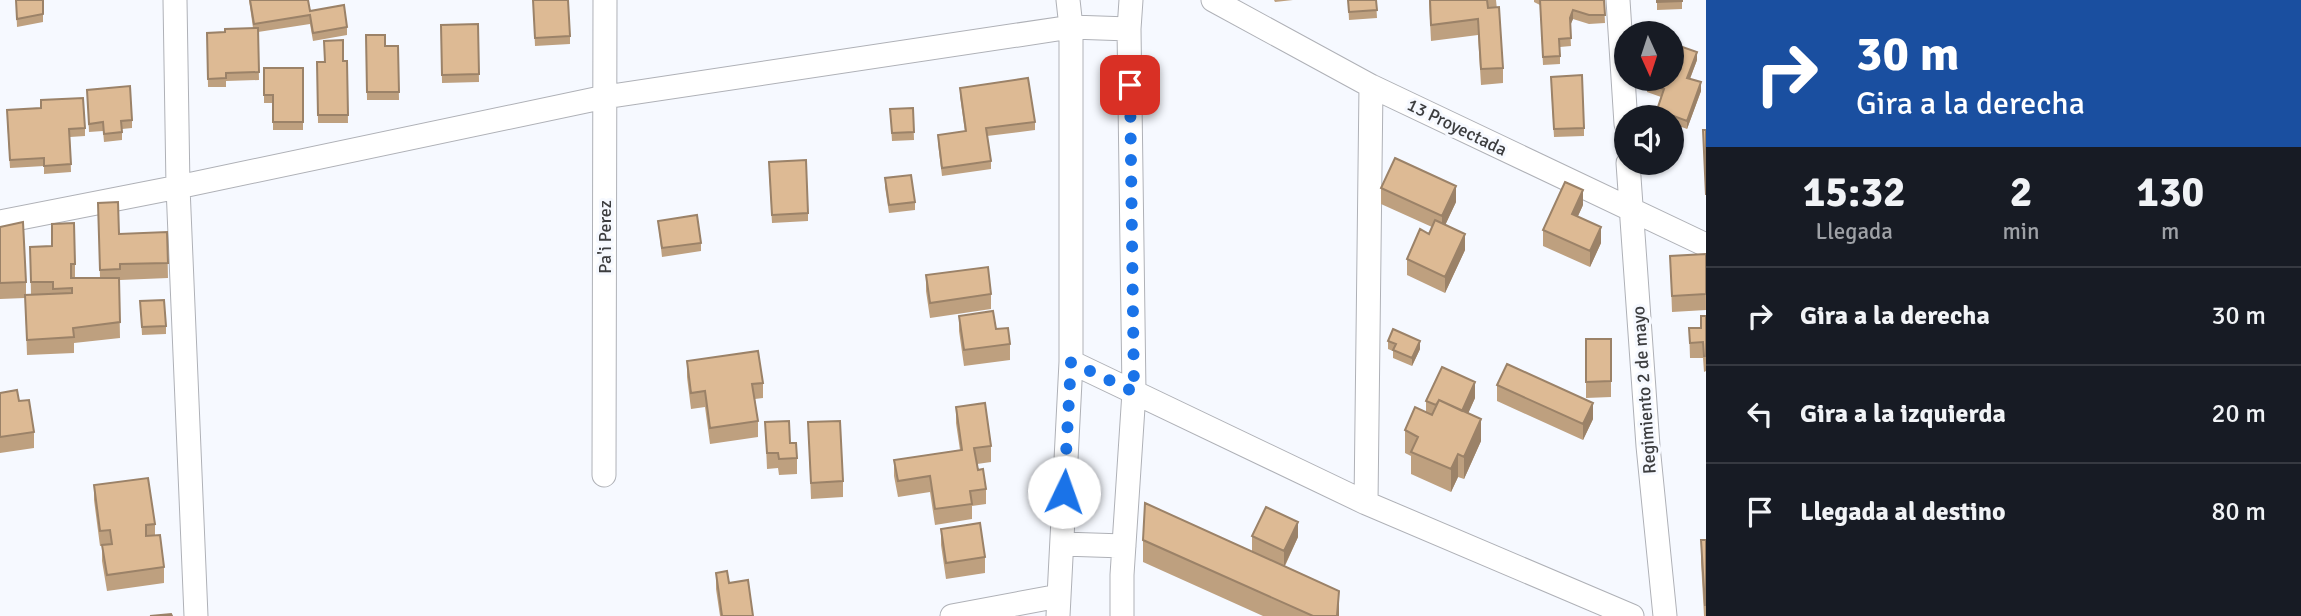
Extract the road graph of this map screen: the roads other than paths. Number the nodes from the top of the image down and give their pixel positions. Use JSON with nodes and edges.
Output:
{"nodes":[{"id":1,"x":175,"y":0,"type":"edge"},
{"id":2,"x":604,"y":0,"type":"edge"},
{"id":3,"x":1068,"y":0,"type":"edge"},
{"id":4,"x":1131,"y":0,"type":"edge"},
{"id":5,"x":1213,"y":0,"type":"edge"},
{"id":6,"x":1618,"y":0,"type":"edge"},
{"id":7,"x":1071,"y":27,"type":"junction"},
{"id":8,"x":1129,"y":29,"type":"junction"},
{"id":9,"x":1371,"y":86,"type":"junction"},
{"id":10,"x":605,"y":97,"type":"junction"},
{"id":11,"x":1625,"y":105,"type":"edge"},
{"id":12,"x":1629,"y":175,"type":"edge"},
{"id":13,"x":178,"y":187,"type":"junction"},
{"id":14,"x":1631,"y":210,"type":"junction"},
{"id":15,"x":0,"y":222,"type":"edge"},
{"id":16,"x":1706,"y":244,"type":"edge"},
{"id":17,"x":1071,"y":362,"type":"junction"},
{"id":18,"x":1134,"y":392,"type":"junction"},
{"id":19,"x":604,"y":475,"type":"dead end"},
{"id":20,"x":1366,"y":503,"type":"junction"},
{"id":21,"x":1062,"y":544,"type":"junction"},
{"id":22,"x":1124,"y":546,"type":"junction"},
{"id":23,"x":1058,"y":606,"type":"edge"},
{"id":24,"x":196,"y":616,"type":"edge"},
{"id":25,"x":952,"y":616,"type":"edge"},
{"id":26,"x":1122,"y":616,"type":"edge"},
{"id":27,"x":1632,"y":616,"type":"edge"},
{"id":28,"x":1665,"y":616,"type":"edge"}],
"edges":[{"from":1,"to":13,"type":"street"},
{"from":2,"to":10,"type":"street","name":"Pa'i Perez"},
{"from":3,"to":7,"type":"street"},
{"from":4,"to":8,"type":"street"},
{"from":5,"to":9,"type":"street","name":"13 Proyectada"},
{"from":6,"to":11,"type":"street"},
{"from":7,"to":8,"type":"street"},
{"from":7,"to":10,"type":"street"},
{"from":7,"to":17,"type":"street"},
{"from":8,"to":18,"type":"street"},
{"from":9,"to":14,"type":"street","name":"13 Proyectada"},
{"from":9,"to":20,"type":"street"},
{"from":10,"to":13,"type":"street"},
{"from":10,"to":19,"type":"street","name":"Pa'i Perez"},
{"from":12,"to":14,"type":"street","name":"Regimiento 2 de mayo"},
{"from":13,"to":15,"type":"street"},
{"from":13,"to":24,"type":"street"},
{"from":14,"to":16,"type":"street","name":"13 Proyectada"},
{"from":14,"to":28,"type":"street","name":"Regimiento 2 de mayo"},
{"from":17,"to":18,"type":"street"},
{"from":17,"to":21,"type":"street"},
{"from":18,"to":20,"type":"street"},
{"from":18,"to":22,"type":"street"},
{"from":20,"to":27,"type":"street"},
{"from":21,"to":22,"type":"street"},
{"from":21,"to":23,"type":"street"},
{"from":22,"to":26,"type":"street"},
{"from":23,"to":25,"type":"street"}]}
